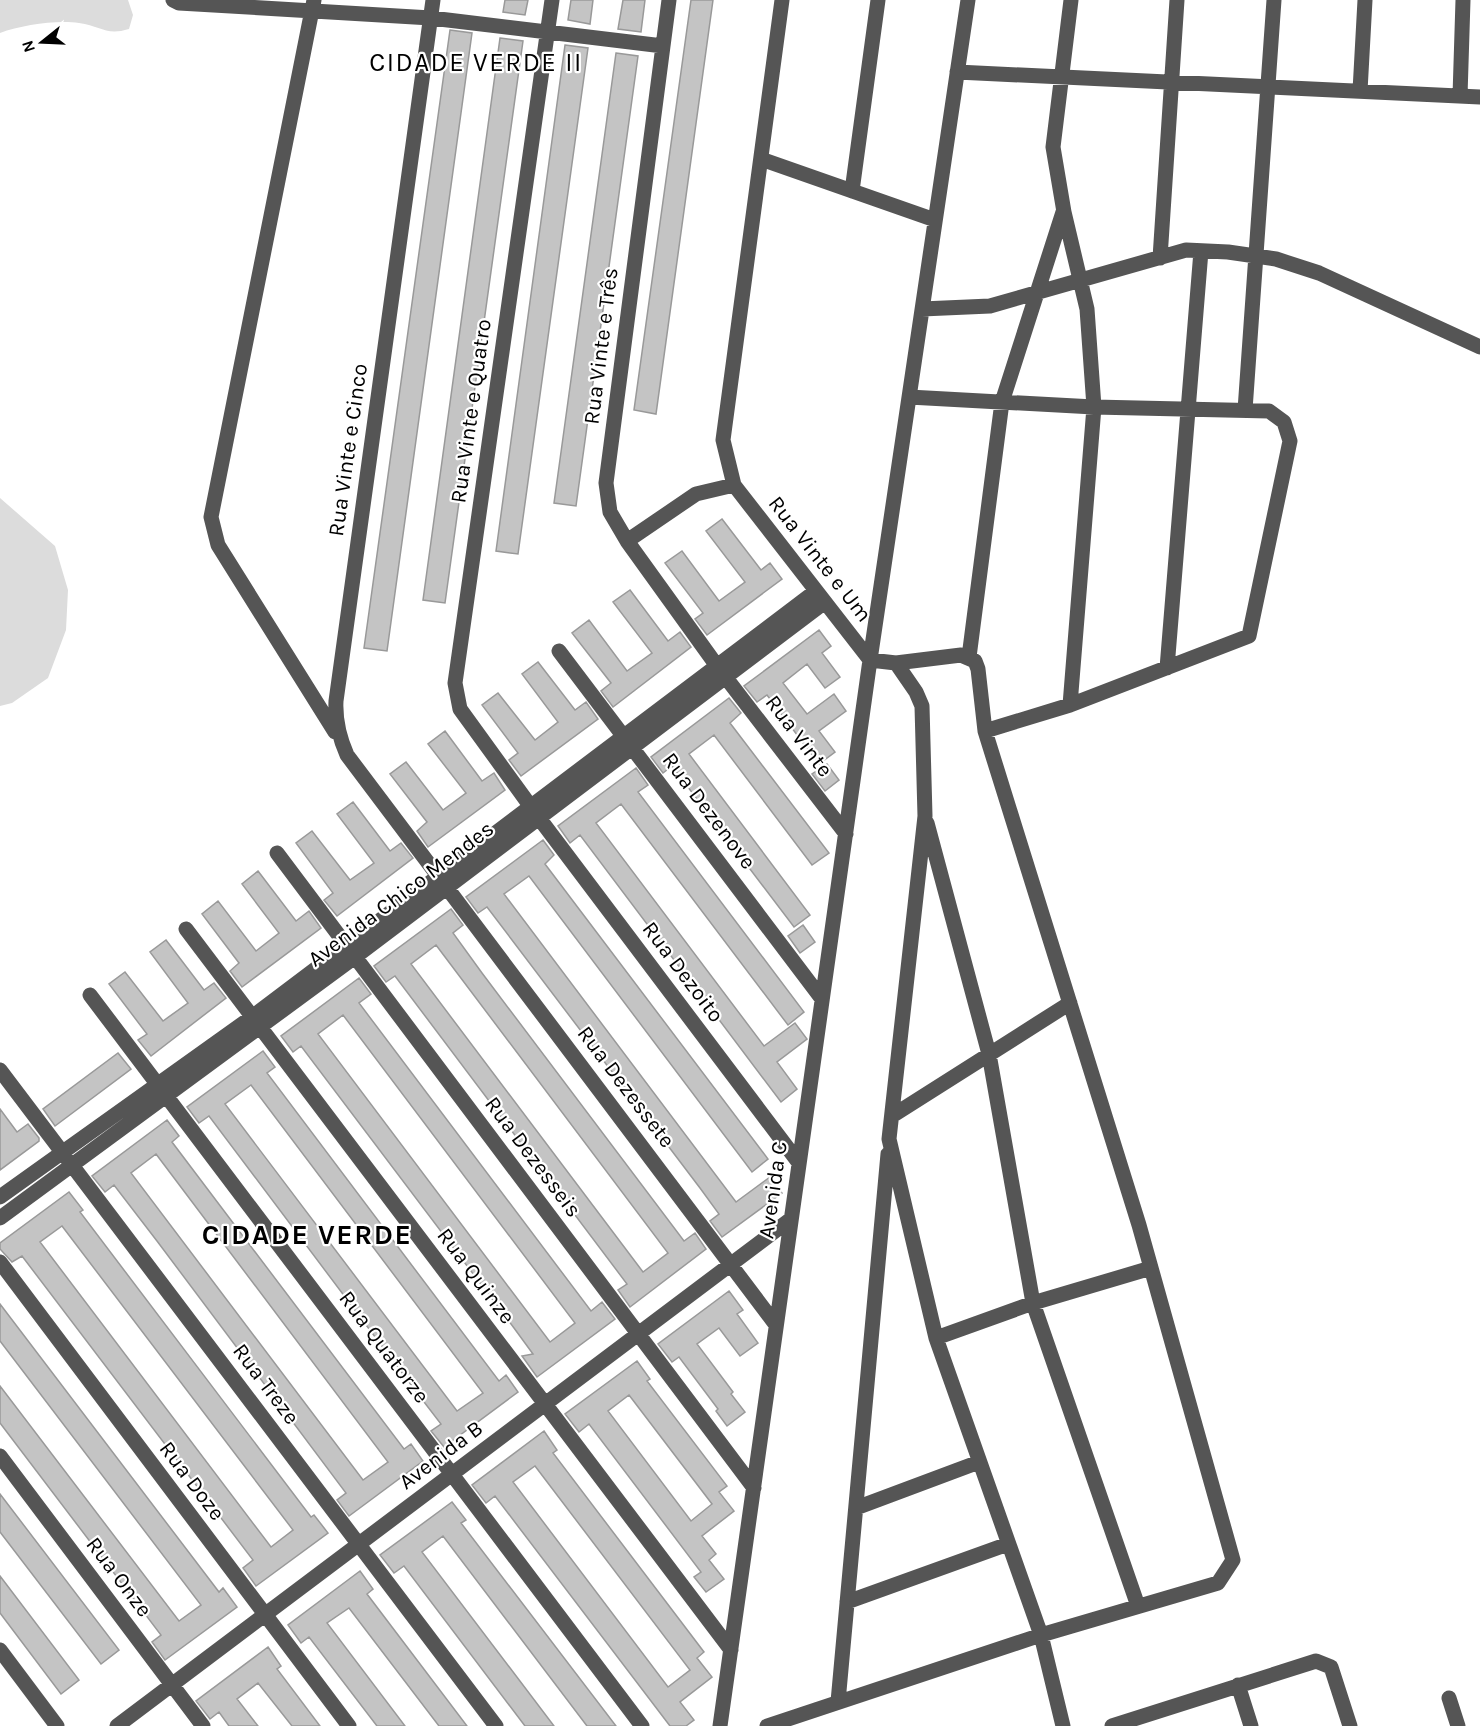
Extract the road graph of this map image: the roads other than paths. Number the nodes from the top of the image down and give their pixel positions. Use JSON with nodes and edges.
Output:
{"nodes":[{"id":1,"x":173,"y":0,"type":"edge"},
{"id":2,"x":434,"y":0,"type":"edge"},
{"id":3,"x":552,"y":0,"type":"edge"},
{"id":4,"x":669,"y":0,"type":"edge"},
{"id":5,"x":782,"y":0,"type":"edge"},
{"id":6,"x":878,"y":0,"type":"edge"},
{"id":7,"x":968,"y":0,"type":"edge"},
{"id":8,"x":1071,"y":0,"type":"edge"},
{"id":9,"x":1177,"y":0,"type":"edge"},
{"id":10,"x":1274,"y":0,"type":"edge"},
{"id":11,"x":1365,"y":0,"type":"edge"},
{"id":12,"x":1463,"y":0,"type":"edge"},
{"id":13,"x":197,"y":2,"type":"edge"},
{"id":14,"x":314,"y":4,"type":"edge"},
{"id":15,"x":431,"y":18,"type":"junction"},
{"id":16,"x":547,"y":31,"type":"junction"},
{"id":17,"x":663,"y":46,"type":"junction"},
{"id":18,"x":957,"y":72,"type":"junction"},
{"id":19,"x":1060,"y":77,"type":"junction"},
{"id":20,"x":1172,"y":82,"type":"junction"},
{"id":21,"x":1268,"y":87,"type":"junction"},
{"id":22,"x":1360,"y":91,"type":"junction"},
{"id":23,"x":1460,"y":96,"type":"junction"},
{"id":24,"x":1480,"y":97,"type":"edge"},
{"id":25,"x":761,"y":159,"type":"junction"},
{"id":26,"x":852,"y":191,"type":"junction"},
{"id":27,"x":1064,"y":212,"type":"junction"},
{"id":28,"x":935,"y":220,"type":"junction"},
{"id":29,"x":1201,"y":251,"type":"junction"},
{"id":30,"x":1256,"y":256,"type":"junction"},
{"id":31,"x":1160,"y":258,"type":"junction"},
{"id":32,"x":1080,"y":280,"type":"junction"},
{"id":33,"x":1038,"y":292,"type":"junction"},
{"id":34,"x":922,"y":309,"type":"junction"},
{"id":35,"x":1480,"y":347,"type":"edge"},
{"id":36,"x":909,"y":398,"type":"junction"},
{"id":37,"x":1002,"y":402,"type":"junction"},
{"id":38,"x":1094,"y":407,"type":"junction"},
{"id":39,"x":1187,"y":409,"type":"junction"},
{"id":40,"x":1245,"y":410,"type":"junction"},
{"id":41,"x":734,"y":485,"type":"junction"},
{"id":42,"x":627,"y":541,"type":"junction"},
{"id":43,"x":821,"y":596,"type":"junction"},
{"id":44,"x":559,"y":651,"type":"dead end"},
{"id":45,"x":969,"y":657,"type":"junction"},
{"id":46,"x":870,"y":660,"type":"junction"},
{"id":47,"x":896,"y":663,"type":"junction"},
{"id":48,"x":1167,"y":668,"type":"junction"},
{"id":49,"x":722,"y":671,"type":"junction"},
{"id":50,"x":1070,"y":705,"type":"junction"},
{"id":51,"x":985,"y":731,"type":"junction"},
{"id":52,"x":340,"y":739,"type":"junction"},
{"id":53,"x":628,"y":742,"type":"junction"},
{"id":54,"x":535,"y":812,"type":"junction"},
{"id":55,"x":925,"y":816,"type":"junction"},
{"id":56,"x":846,"y":834,"type":"junction"},
{"id":57,"x":277,"y":853,"type":"dead end"},
{"id":58,"x":444,"y":881,"type":"junction"},
{"id":59,"x":186,"y":929,"type":"dead end"},
{"id":60,"x":350,"y":951,"type":"junction"},
{"id":61,"x":90,"y":995,"type":"dead end"},
{"id":62,"x":822,"y":999,"type":"junction"},
{"id":63,"x":1070,"y":1004,"type":"junction"},
{"id":64,"x":256,"y":1022,"type":"junction"},
{"id":65,"x":989,"y":1054,"type":"junction"},
{"id":66,"x":0,"y":1070,"type":"edge"},
{"id":67,"x":162,"y":1091,"type":"junction"},
{"id":68,"x":892,"y":1116,"type":"junction"},
{"id":69,"x":890,"y":1139,"type":"junction"},
{"id":70,"x":62,"y":1152,"type":"junction"},
{"id":71,"x":799,"y":1163,"type":"junction"},
{"id":72,"x":72,"y":1165,"type":"junction"},
{"id":73,"x":0,"y":1197,"type":"edge"},
{"id":74,"x":0,"y":1218,"type":"edge"},
{"id":75,"x":792,"y":1219,"type":"junction"},
{"id":76,"x":0,"y":1262,"type":"edge"},
{"id":77,"x":731,"y":1265,"type":"junction"},
{"id":78,"x":1151,"y":1268,"type":"junction"},
{"id":79,"x":1033,"y":1303,"type":"junction"},
{"id":80,"x":776,"y":1325,"type":"junction"},
{"id":81,"x":638,"y":1334,"type":"junction"},
{"id":82,"x":936,"y":1338,"type":"junction"},
{"id":83,"x":545,"y":1404,"type":"junction"},
{"id":84,"x":0,"y":1456,"type":"edge"},
{"id":85,"x":979,"y":1462,"type":"junction"},
{"id":86,"x":452,"y":1474,"type":"junction"},
{"id":87,"x":754,"y":1488,"type":"junction"},
{"id":88,"x":856,"y":1508,"type":"junction"},
{"id":89,"x":359,"y":1544,"type":"junction"},
{"id":90,"x":1008,"y":1544,"type":"junction"},
{"id":91,"x":847,"y":1602,"type":"junction"},
{"id":92,"x":1138,"y":1606,"type":"junction"},
{"id":93,"x":265,"y":1615,"type":"junction"},
{"id":94,"x":1041,"y":1635,"type":"junction"},
{"id":95,"x":0,"y":1650,"type":"edge"},
{"id":96,"x":731,"y":1650,"type":"junction"},
{"id":97,"x":172,"y":1685,"type":"junction"},
{"id":98,"x":1238,"y":1685,"type":"junction"},
{"id":99,"x":1449,"y":1698,"type":"dead end"},
{"id":100,"x":838,"y":1702,"type":"junction"},
{"id":101,"x":1130,"y":1723,"type":"edge"},
{"id":102,"x":57,"y":1726,"type":"edge"},
{"id":103,"x":117,"y":1726,"type":"edge"},
{"id":104,"x":203,"y":1726,"type":"edge"},
{"id":105,"x":349,"y":1726,"type":"edge"},
{"id":106,"x":496,"y":1726,"type":"edge"},
{"id":107,"x":642,"y":1726,"type":"edge"},
{"id":108,"x":720,"y":1726,"type":"edge"},
{"id":109,"x":767,"y":1726,"type":"edge"},
{"id":110,"x":1063,"y":1726,"type":"edge"},
{"id":111,"x":1112,"y":1726,"type":"edge"},
{"id":112,"x":1251,"y":1726,"type":"edge"},
{"id":113,"x":1350,"y":1726,"type":"edge"},
{"id":114,"x":1458,"y":1726,"type":"edge"}],
"edges":[{"from":1,"to":13,"type":"street"},
{"from":2,"to":15,"type":"street","name":"Rua Vinte e Cinco"},
{"from":3,"to":16,"type":"street","name":"Rua Vinte e Quatro"},
{"from":4,"to":17,"type":"street","name":"Rua Vinte e Três"},
{"from":5,"to":25,"type":"street"},
{"from":6,"to":26,"type":"street"},
{"from":7,"to":18,"type":"street","name":"Avenida C"},
{"from":8,"to":19,"type":"street"},
{"from":9,"to":20,"type":"street"},
{"from":10,"to":21,"type":"street"},
{"from":11,"to":22,"type":"street"},
{"from":12,"to":23,"type":"street"},
{"from":13,"to":14,"type":"street"},
{"from":14,"to":15,"type":"street"},
{"from":14,"to":52,"type":"street"},
{"from":15,"to":16,"type":"street"},
{"from":15,"to":52,"type":"street","name":"Rua Vinte e Cinco"},
{"from":16,"to":17,"type":"street"},
{"from":16,"to":54,"type":"street","name":"Rua Vinte e Quatro"},
{"from":17,"to":42,"type":"street","name":"Rua Vinte e Três"},
{"from":18,"to":19,"type":"street"},
{"from":18,"to":28,"type":"street","name":"Avenida C"},
{"from":19,"to":20,"type":"street"},
{"from":19,"to":27,"type":"street"},
{"from":20,"to":21,"type":"street"},
{"from":20,"to":31,"type":"street"},
{"from":21,"to":22,"type":"street"},
{"from":21,"to":30,"type":"street"},
{"from":22,"to":23,"type":"street"},
{"from":23,"to":24,"type":"street"},
{"from":25,"to":26,"type":"street"},
{"from":25,"to":41,"type":"street"},
{"from":26,"to":28,"type":"street"},
{"from":27,"to":32,"type":"street"},
{"from":27,"to":33,"type":"street"},
{"from":28,"to":34,"type":"street","name":"Avenida C"},
{"from":29,"to":30,"type":"street"},
{"from":29,"to":31,"type":"street"},
{"from":29,"to":39,"type":"street"},
{"from":30,"to":35,"type":"street"},
{"from":30,"to":40,"type":"street"},
{"from":31,"to":32,"type":"street"},
{"from":32,"to":33,"type":"street"},
{"from":32,"to":38,"type":"street"},
{"from":33,"to":34,"type":"street"},
{"from":33,"to":37,"type":"street"},
{"from":34,"to":36,"type":"street","name":"Avenida C"},
{"from":36,"to":37,"type":"street"},
{"from":36,"to":46,"type":"street","name":"Avenida C"},
{"from":37,"to":38,"type":"street"},
{"from":37,"to":45,"type":"street"},
{"from":38,"to":39,"type":"street"},
{"from":38,"to":50,"type":"street"},
{"from":39,"to":40,"type":"street"},
{"from":39,"to":48,"type":"street"},
{"from":40,"to":48,"type":"street"},
{"from":41,"to":42,"type":"street"},
{"from":41,"to":43,"type":"street","name":"Rua Vinte e Um"},
{"from":42,"to":49,"type":"street","name":"Rua Vinte e Três"},
{"from":43,"to":46,"type":"street","name":"Rua Vinte e Um"},
{"from":43,"to":49,"type":"street","name":"Avenida Chico Mendes"},
{"from":44,"to":53,"type":"street","name":"Rua Dezenove"},
{"from":45,"to":47,"type":"street"},
{"from":45,"to":51,"type":"street"},
{"from":46,"to":47,"type":"street"},
{"from":46,"to":56,"type":"street","name":"Avenida C"},
{"from":47,"to":55,"type":"street"},
{"from":48,"to":50,"type":"street"},
{"from":49,"to":53,"type":"street","name":"Avenida Chico Mendes"},
{"from":49,"to":56,"type":"street","name":"Rua Vinte"},
{"from":50,"to":51,"type":"street"},
{"from":51,"to":63,"type":"street"},
{"from":52,"to":58,"type":"street","name":"Rua Vinte e Cinco"},
{"from":53,"to":54,"type":"street","name":"Avenida Chico Mendes"},
{"from":53,"to":62,"type":"street","name":"Rua Dezenove"},
{"from":54,"to":58,"type":"street","name":"Avenida Chico Mendes"},
{"from":54,"to":71,"type":"street","name":"Rua Dezoito"},
{"from":55,"to":65,"type":"street"},
{"from":55,"to":68,"type":"street"},
{"from":56,"to":62,"type":"street","name":"Avenida C"},
{"from":57,"to":60,"type":"street","name":"Rua Dezesseis"},
{"from":58,"to":60,"type":"street","name":"Avenida Chico Mendes"},
{"from":58,"to":77,"type":"street","name":"Rua Dezessete"},
{"from":59,"to":64,"type":"street","name":"Rua Quinze"},
{"from":60,"to":64,"type":"street","name":"Avenida Chico Mendes"},
{"from":60,"to":81,"type":"street","name":"Rua Dezesseis"},
{"from":61,"to":67,"type":"street","name":"Rua Quatorze"},
{"from":62,"to":71,"type":"street","name":"Avenida C"},
{"from":63,"to":65,"type":"street"},
{"from":63,"to":78,"type":"street"},
{"from":64,"to":67,"type":"street","name":"Avenida Chico Mendes"},
{"from":64,"to":83,"type":"street","name":"Rua Quinze"},
{"from":65,"to":68,"type":"street"},
{"from":65,"to":79,"type":"street"},
{"from":66,"to":70,"type":"street","name":"Rua Treze"},
{"from":67,"to":70,"type":"street","name":"Avenida Chico Mendes"},
{"from":67,"to":72,"type":"street","name":"Avenida Chico Mendes"},
{"from":67,"to":86,"type":"street","name":"Rua Quatorze"},
{"from":68,"to":69,"type":"street"},
{"from":69,"to":82,"type":"street"},
{"from":69,"to":88,"type":"street"},
{"from":70,"to":72,"type":"street","name":"Rua Treze"},
{"from":70,"to":73,"type":"street","name":"Avenida Chico Mendes"},
{"from":71,"to":75,"type":"street","name":"Avenida C"},
{"from":72,"to":74,"type":"street","name":"Avenida Chico Mendes"},
{"from":72,"to":89,"type":"street","name":"Rua Treze"},
{"from":75,"to":77,"type":"street","name":"Avenida B"},
{"from":75,"to":80,"type":"street","name":"Avenida C"},
{"from":76,"to":93,"type":"street","name":"Rua Doze"},
{"from":77,"to":80,"type":"street","name":"Rua Dezessete"},
{"from":77,"to":81,"type":"street","name":"Avenida B"},
{"from":78,"to":79,"type":"street"},
{"from":78,"to":92,"type":"street"},
{"from":79,"to":82,"type":"street"},
{"from":79,"to":92,"type":"street"},
{"from":80,"to":87,"type":"street","name":"Avenida C"},
{"from":81,"to":83,"type":"street","name":"Avenida B"},
{"from":81,"to":87,"type":"street","name":"Rua Dezesseis"},
{"from":82,"to":85,"type":"street"},
{"from":83,"to":86,"type":"street","name":"Avenida B"},
{"from":83,"to":96,"type":"street","name":"Rua Quinze"},
{"from":84,"to":97,"type":"street","name":"Rua Onze"},
{"from":85,"to":88,"type":"street"},
{"from":85,"to":90,"type":"street"},
{"from":86,"to":89,"type":"street","name":"Avenida B"},
{"from":86,"to":107,"type":"street","name":"Rua Quatorze"},
{"from":87,"to":96,"type":"street","name":"Avenida C"},
{"from":88,"to":91,"type":"street"},
{"from":89,"to":93,"type":"street","name":"Avenida B"},
{"from":89,"to":106,"type":"street","name":"Rua Treze"},
{"from":90,"to":91,"type":"street"},
{"from":90,"to":94,"type":"street"},
{"from":91,"to":100,"type":"street"},
{"from":92,"to":94,"type":"street"},
{"from":93,"to":97,"type":"street","name":"Avenida B"},
{"from":93,"to":105,"type":"street","name":"Rua Doze"},
{"from":94,"to":100,"type":"street"},
{"from":94,"to":110,"type":"street"},
{"from":95,"to":102,"type":"street"},
{"from":96,"to":108,"type":"street","name":"Avenida C"},
{"from":97,"to":103,"type":"street","name":"Avenida B"},
{"from":97,"to":104,"type":"street","name":"Rua Onze"},
{"from":98,"to":101,"type":"street"},
{"from":98,"to":112,"type":"street"},
{"from":98,"to":113,"type":"street"},
{"from":99,"to":114,"type":"street"},
{"from":100,"to":109,"type":"street"},
{"from":101,"to":111,"type":"street"}]}
